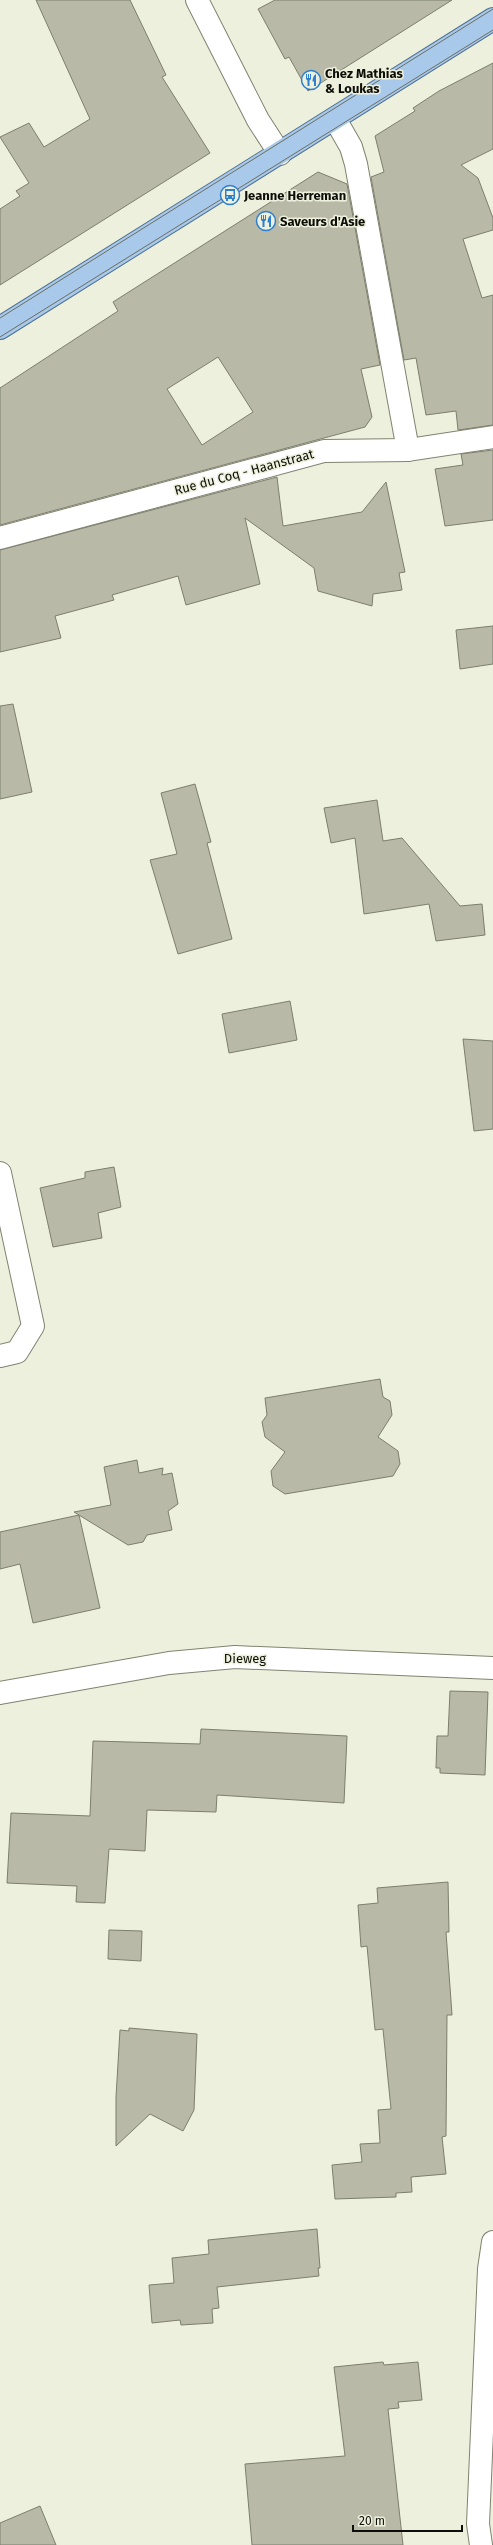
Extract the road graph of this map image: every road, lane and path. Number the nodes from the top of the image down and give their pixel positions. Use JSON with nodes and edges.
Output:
{"nodes":[{"id":1,"x":197,"y":0,"type":"edge"},
{"id":2,"x":493,"y":19,"type":"edge"},
{"id":3,"x":335,"y":120,"type":"junction"},
{"id":4,"x":280,"y":154,"type":"junction"},
{"id":5,"x":0,"y":328,"type":"edge"},
{"id":6,"x":493,"y":437,"type":"edge"},
{"id":7,"x":408,"y":450,"type":"junction"},
{"id":8,"x":0,"y":538,"type":"edge"},
{"id":9,"x":0,"y":1173,"type":"edge"},
{"id":10,"x":0,"y":1356,"type":"edge"},
{"id":11,"x":493,"y":1668,"type":"edge"},
{"id":12,"x":0,"y":1693,"type":"edge"},
{"id":13,"x":493,"y":2242,"type":"edge"},
{"id":14,"x":481,"y":2545,"type":"edge"}],
"edges":[{"from":1,"to":4,"type":"street"},
{"from":2,"to":3,"type":"main road"},
{"from":3,"to":4,"type":"main road"},
{"from":3,"to":7,"type":"street"},
{"from":4,"to":5,"type":"main road"},
{"from":6,"to":7,"type":"street","name":"Rue du Coq - Haanstraat"},
{"from":7,"to":8,"type":"street","name":"Rue du Coq - Haanstraat"},
{"from":9,"to":10,"type":"street"},
{"from":11,"to":12,"type":"street","name":"Dieweg"},
{"from":13,"to":14,"type":"street"}]}
